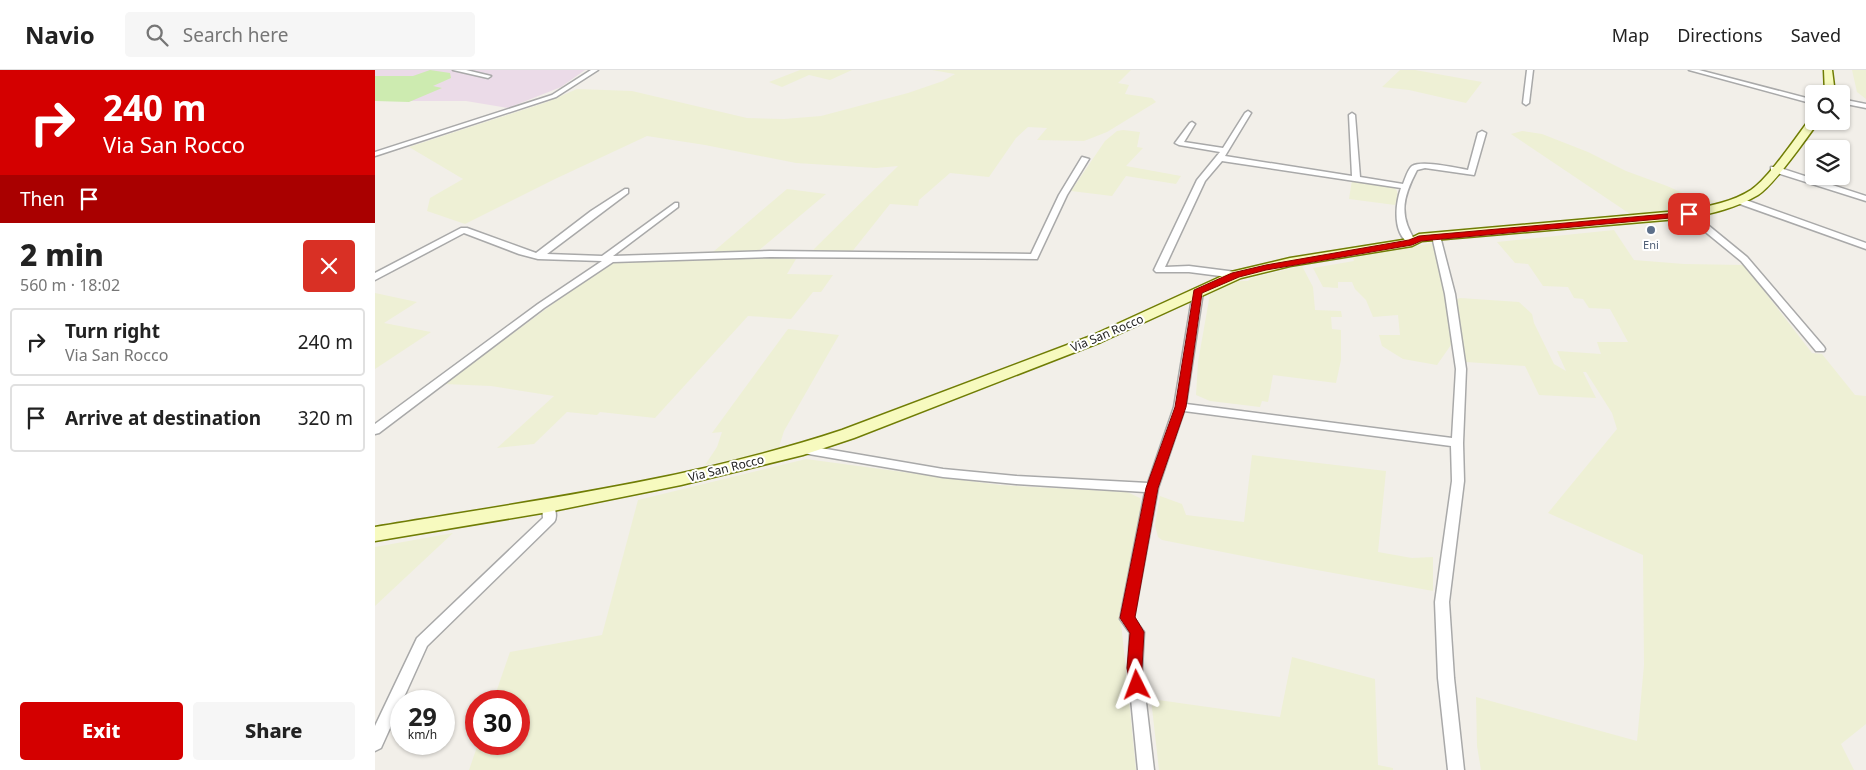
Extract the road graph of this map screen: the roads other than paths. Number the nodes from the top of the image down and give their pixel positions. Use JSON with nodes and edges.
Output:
{"nodes":[{"id":1,"x":455,"y":70,"type":"edge"},
{"id":2,"x":595,"y":70,"type":"edge"},
{"id":3,"x":1530,"y":70,"type":"edge"},
{"id":4,"x":1692,"y":70,"type":"edge"},
{"id":5,"x":1827,"y":70,"type":"edge"},
{"id":6,"x":488,"y":76,"type":"dead end"},
{"id":7,"x":1829,"y":85,"type":"edge"},
{"id":8,"x":1805,"y":100,"type":"edge"},
{"id":9,"x":1526,"y":102,"type":"dead end"},
{"id":10,"x":1850,"y":103,"type":"edge"},
{"id":11,"x":1866,"y":106,"type":"edge"},
{"id":12,"x":1247,"y":113,"type":"dead end"},
{"id":13,"x":1352,"y":114,"type":"dead end"},
{"id":14,"x":1192,"y":124,"type":"dead end"},
{"id":15,"x":1806,"y":130,"type":"edge"},
{"id":16,"x":1482,"y":133,"type":"dead end"},
{"id":17,"x":375,"y":154,"type":"edge"},
{"id":18,"x":1222,"y":154,"type":"junction"},
{"id":19,"x":1085,"y":159,"type":"dead end"},
{"id":20,"x":1774,"y":169,"type":"junction"},
{"id":21,"x":1356,"y":179,"type":"junction"},
{"id":22,"x":1403,"y":186,"type":"junction"},
{"id":23,"x":625,"y":191,"type":"dead end"},
{"id":24,"x":1866,"y":199,"type":"edge"},
{"id":25,"x":1740,"y":201,"type":"junction"},
{"id":26,"x":675,"y":205,"type":"dead end"},
{"id":27,"x":1689,"y":214,"type":"junction"},
{"id":28,"x":1436,"y":236,"type":"junction"},
{"id":29,"x":1412,"y":242,"type":"junction"},
{"id":30,"x":1866,"y":246,"type":"edge"},
{"id":31,"x":538,"y":256,"type":"junction"},
{"id":32,"x":608,"y":258,"type":"junction"},
{"id":33,"x":1236,"y":275,"type":"junction"},
{"id":34,"x":375,"y":277,"type":"edge"},
{"id":35,"x":1198,"y":292,"type":"junction"},
{"id":36,"x":1821,"y":349,"type":"dead end"},
{"id":37,"x":1180,"y":407,"type":"junction"},
{"id":38,"x":375,"y":430,"type":"edge"},
{"id":39,"x":1457,"y":443,"type":"junction"},
{"id":40,"x":803,"y":449,"type":"junction"},
{"id":41,"x":1152,"y":488,"type":"junction"},
{"id":42,"x":548,"y":505,"type":"junction"},
{"id":43,"x":375,"y":534,"type":"edge"},
{"id":44,"x":375,"y":743,"type":"edge"},
{"id":45,"x":1146,"y":770,"type":"edge"},
{"id":46,"x":1456,"y":770,"type":"edge"}],
"edges":[{"from":1,"to":6,"type":"street"},
{"from":2,"to":17,"type":"street"},
{"from":3,"to":9,"type":"street"},
{"from":4,"to":8,"type":"street"},
{"from":5,"to":7,"type":"street"},
{"from":10,"to":11,"type":"street"},
{"from":12,"to":18,"type":"street"},
{"from":13,"to":21,"type":"street"},
{"from":14,"to":18,"type":"street"},
{"from":15,"to":20,"type":"street","name":"Via San Rocco"},
{"from":16,"to":22,"type":"street"},
{"from":18,"to":21,"type":"street"},
{"from":18,"to":33,"type":"street"},
{"from":19,"to":32,"type":"street"},
{"from":20,"to":24,"type":"street"},
{"from":20,"to":25,"type":"street","name":"Via San Rocco"},
{"from":21,"to":22,"type":"street"},
{"from":22,"to":29,"type":"street"},
{"from":23,"to":31,"type":"street"},
{"from":25,"to":27,"type":"street","name":"Via San Rocco"},
{"from":25,"to":30,"type":"street"},
{"from":26,"to":32,"type":"street"},
{"from":27,"to":28,"type":"street","name":"Via San Rocco"},
{"from":27,"to":36,"type":"street"},
{"from":28,"to":29,"type":"street","name":"Via San Rocco"},
{"from":28,"to":39,"type":"street"},
{"from":29,"to":33,"type":"street","name":"Via San Rocco"},
{"from":31,"to":32,"type":"street"},
{"from":31,"to":34,"type":"street"},
{"from":32,"to":38,"type":"street"},
{"from":33,"to":35,"type":"street","name":"Via San Rocco"},
{"from":35,"to":37,"type":"street"},
{"from":35,"to":40,"type":"street","name":"Via San Rocco"},
{"from":37,"to":39,"type":"street"},
{"from":37,"to":41,"type":"street"},
{"from":39,"to":46,"type":"street"},
{"from":40,"to":41,"type":"street"},
{"from":40,"to":42,"type":"street","name":"Via San Rocco"},
{"from":41,"to":45,"type":"street"},
{"from":42,"to":43,"type":"street","name":"Via San Rocco"},
{"from":42,"to":44,"type":"street"}]}
